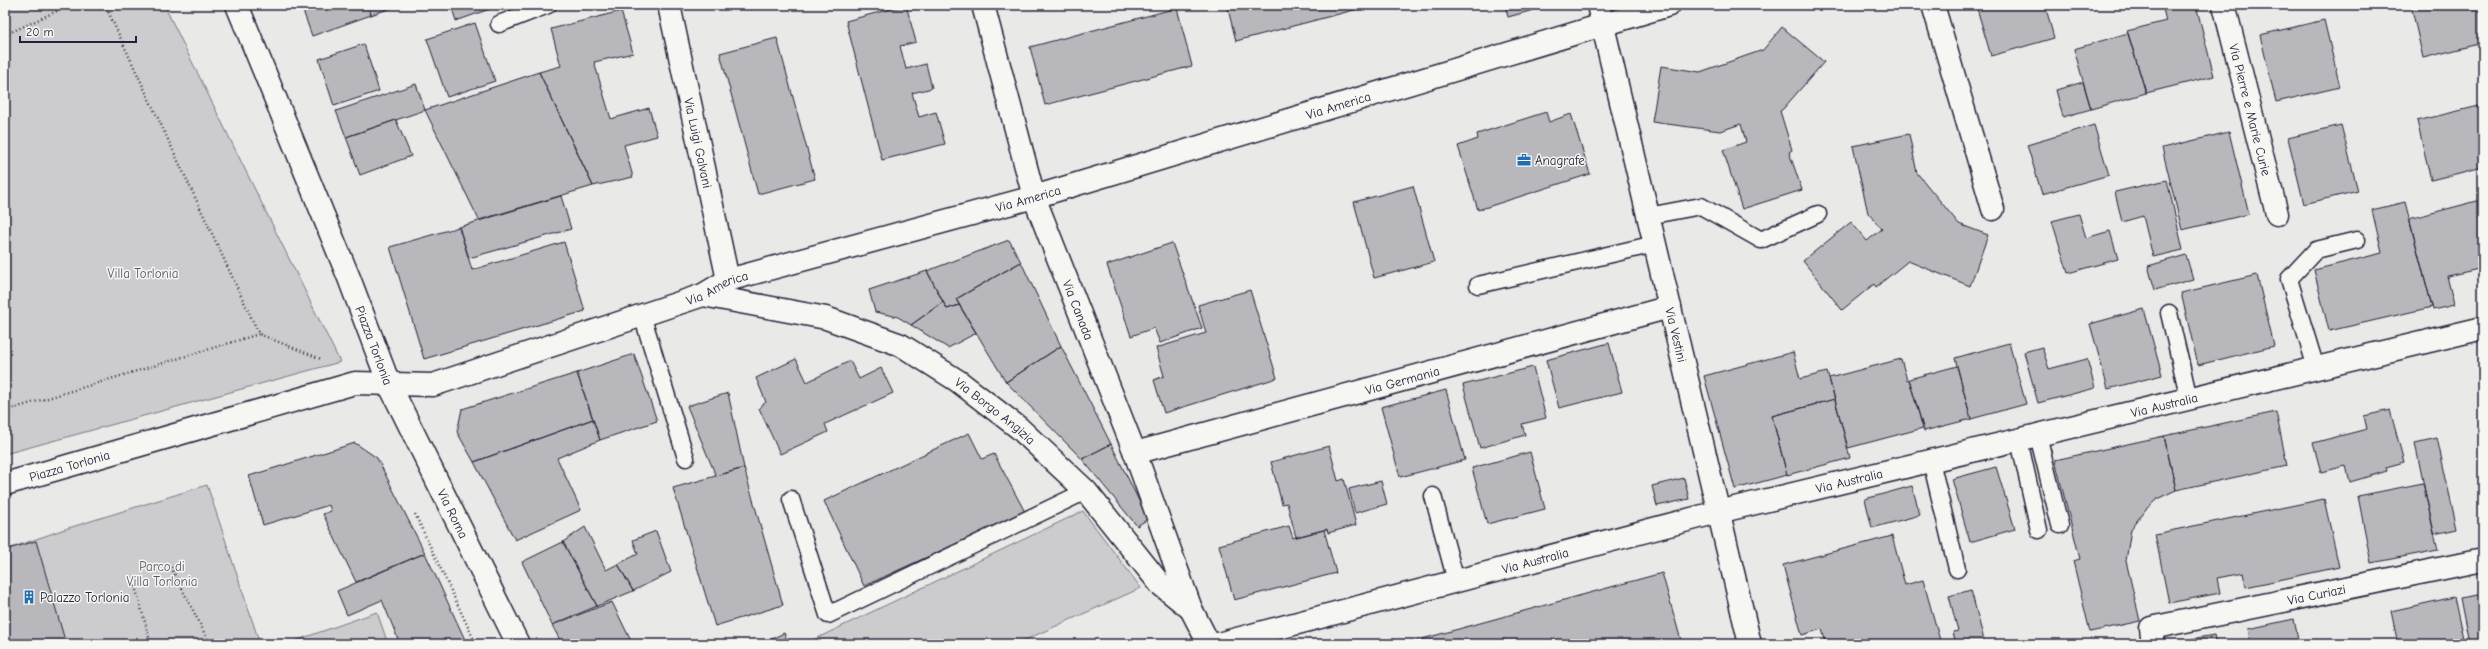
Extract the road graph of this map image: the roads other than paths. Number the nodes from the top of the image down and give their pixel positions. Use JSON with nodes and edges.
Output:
{"nodes":[{"id":1,"x":237,"y":5,"type":"edge"},
{"id":2,"x":548,"y":5,"type":"edge"},
{"id":3,"x":669,"y":5,"type":"edge"},
{"id":4,"x":983,"y":5,"type":"edge"},
{"id":5,"x":1669,"y":5,"type":"edge"},
{"id":6,"x":1933,"y":5,"type":"edge"},
{"id":7,"x":2224,"y":5,"type":"edge"},
{"id":8,"x":1600,"y":15,"type":"edge"},
{"id":9,"x":499,"y":24,"type":"dead end"},
{"id":10,"x":1034,"y":197,"type":"junction"},
{"id":11,"x":1993,"y":209,"type":"dead end"},
{"id":12,"x":1818,"y":214,"type":"dead end"},
{"id":13,"x":2277,"y":214,"type":"dead end"},
{"id":14,"x":1648,"y":216,"type":"junction"},
{"id":15,"x":2357,"y":240,"type":"dead end"},
{"id":16,"x":1655,"y":244,"type":"junction"},
{"id":17,"x":728,"y":280,"type":"junction"},
{"id":18,"x":1478,"y":285,"type":"dead end"},
{"id":19,"x":703,"y":295,"type":"junction"},
{"id":20,"x":1670,"y":307,"type":"junction"},
{"id":21,"x":2169,"y":313,"type":"dead end"},
{"id":22,"x":642,"y":316,"type":"junction"},
{"id":23,"x":2483,"y":328,"type":"edge"},
{"id":24,"x":2316,"y":368,"type":"junction"},
{"id":25,"x":389,"y":384,"type":"junction"},
{"id":26,"x":2189,"y":399,"type":"junction"},
{"id":27,"x":2028,"y":437,"type":"junction"},
{"id":28,"x":1135,"y":453,"type":"junction"},
{"id":29,"x":686,"y":458,"type":"dead end"},
{"id":30,"x":1931,"y":461,"type":"junction"},
{"id":31,"x":5,"y":484,"type":"edge"},
{"id":32,"x":1086,"y":491,"type":"junction"},
{"id":33,"x":1433,"y":496,"type":"dead end"},
{"id":34,"x":791,"y":499,"type":"dead end"},
{"id":35,"x":1718,"y":512,"type":"junction"},
{"id":36,"x":2060,"y":525,"type":"dead end"},
{"id":37,"x":2040,"y":530,"type":"dead end"},
{"id":38,"x":2483,"y":560,"type":"edge"},
{"id":39,"x":1956,"y":569,"type":"dead end"},
{"id":40,"x":1456,"y":581,"type":"junction"},
{"id":41,"x":1191,"y":609,"type":"junction"},
{"id":42,"x":2152,"y":636,"type":"edge"},
{"id":43,"x":518,"y":644,"type":"edge"},
{"id":44,"x":1209,"y":644,"type":"edge"},
{"id":45,"x":1218,"y":644,"type":"edge"},
{"id":46,"x":1750,"y":644,"type":"edge"}],
"edges":[{"from":1,"to":25,"type":"street","name":"Piazza Torlonia"},
{"from":2,"to":9,"type":"lane"},
{"from":3,"to":17,"type":"street","name":"Via Luigi Galvani"},
{"from":4,"to":10,"type":"street","name":"Via Canada"},
{"from":5,"to":8,"type":"street","name":"Via America"},
{"from":6,"to":11,"type":"street"},
{"from":7,"to":13,"type":"street","name":"Via Pierre e Marie Curie"},
{"from":8,"to":10,"type":"street","name":"Via America"},
{"from":8,"to":14,"type":"street","name":"Via Vestini"},
{"from":10,"to":17,"type":"street","name":"Via America"},
{"from":10,"to":28,"type":"street","name":"Via Canada"},
{"from":12,"to":14,"type":"lane"},
{"from":14,"to":16,"type":"street","name":"Via Vestini"},
{"from":15,"to":24,"type":"lane"},
{"from":16,"to":18,"type":"lane"},
{"from":16,"to":20,"type":"street","name":"Via Vestini"},
{"from":17,"to":19,"type":"street","name":"Via America"},
{"from":19,"to":22,"type":"street","name":"Via America"},
{"from":19,"to":32,"type":"street","name":"Via Borgo Angizia"},
{"from":20,"to":28,"type":"street","name":"Via Germania"},
{"from":20,"to":35,"type":"street","name":"Via Vestini"},
{"from":21,"to":26,"type":"lane"},
{"from":22,"to":25,"type":"street","name":"Via America"},
{"from":22,"to":29,"type":"lane"},
{"from":23,"to":24,"type":"street","name":"Via Australia"},
{"from":24,"to":26,"type":"street","name":"Via Australia"},
{"from":25,"to":31,"type":"street","name":"Piazza Torlonia"},
{"from":25,"to":43,"type":"street","name":"Via Roma"},
{"from":26,"to":27,"type":"street","name":"Via Australia"},
{"from":27,"to":30,"type":"street","name":"Via Australia"},
{"from":27,"to":36,"type":"lane"},
{"from":27,"to":37,"type":"lane"},
{"from":28,"to":41,"type":"street","name":"Via Canada"},
{"from":30,"to":35,"type":"street","name":"Via Australia"},
{"from":30,"to":39,"type":"lane"},
{"from":32,"to":34,"type":"lane"},
{"from":32,"to":41,"type":"street","name":"Via Borgo Angizia"},
{"from":33,"to":40,"type":"lane"},
{"from":35,"to":40,"type":"street","name":"Via Australia"},
{"from":35,"to":46,"type":"street","name":"Via Vestini"},
{"from":38,"to":42,"type":"street","name":"Via Curiazi"},
{"from":40,"to":45,"type":"street","name":"Via Australia"},
{"from":41,"to":44,"type":"street","name":"Via Borgo Angizia"}]}
